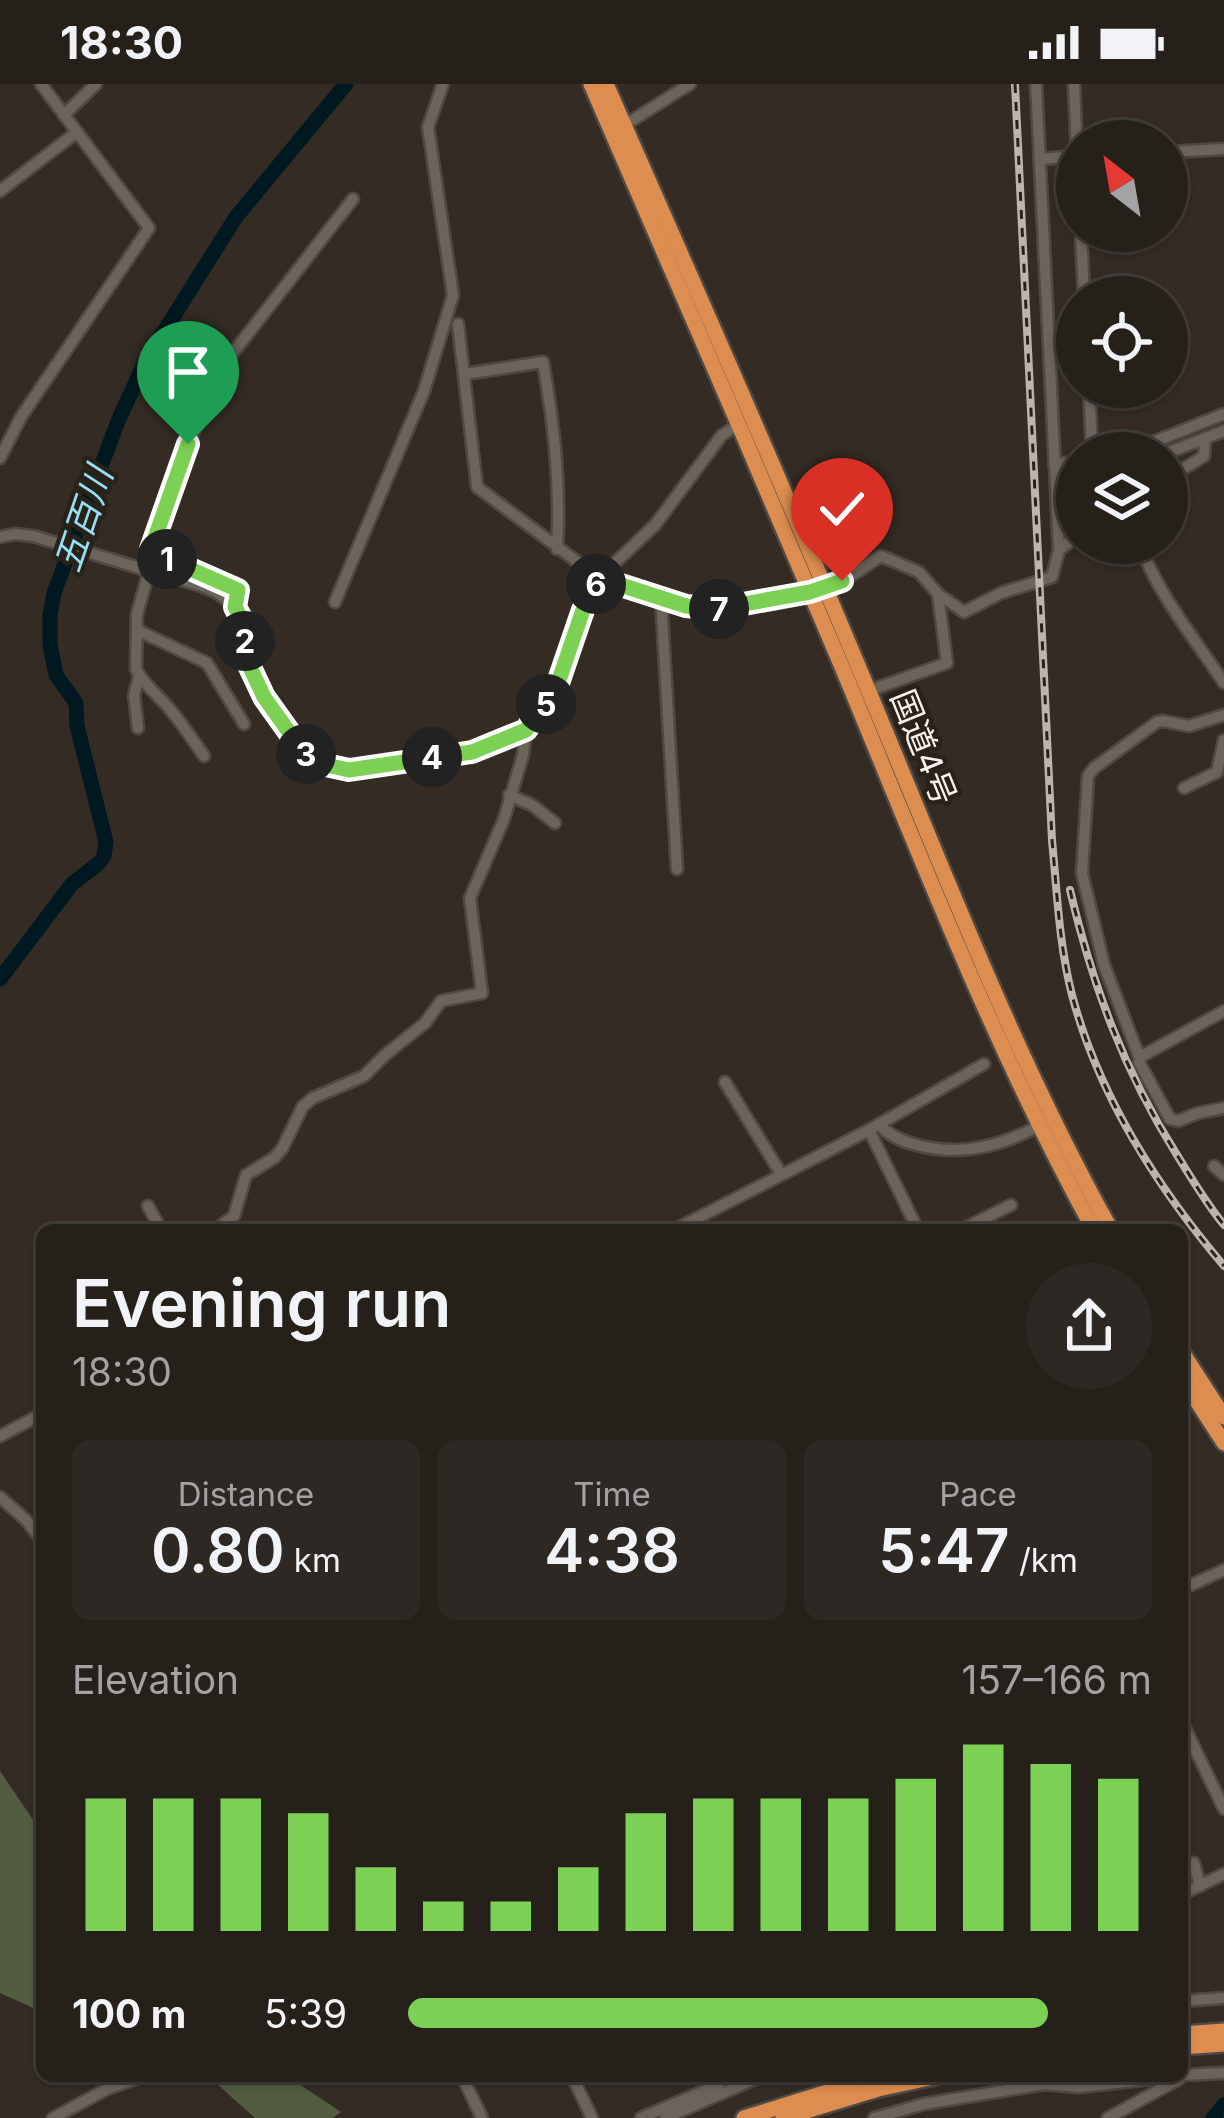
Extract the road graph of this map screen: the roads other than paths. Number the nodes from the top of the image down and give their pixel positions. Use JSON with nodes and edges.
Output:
{"nodes":[{"id":1,"x":41,"y":84,"type":"edge"},
{"id":2,"x":96,"y":84,"type":"edge"},
{"id":3,"x":443,"y":84,"type":"edge"},
{"id":4,"x":591,"y":84,"type":"edge"},
{"id":5,"x":606,"y":84,"type":"edge"},
{"id":6,"x":690,"y":84,"type":"edge"},
{"id":7,"x":1036,"y":84,"type":"edge"},
{"id":8,"x":1074,"y":84,"type":"edge"},
{"id":9,"x":64,"y":115,"type":"junction"},
{"id":10,"x":1076,"y":120,"type":"edge"},
{"id":11,"x":619,"y":129,"type":"junction"},
{"id":12,"x":77,"y":132,"type":"junction"},
{"id":13,"x":1224,"y":149,"type":"edge"},
{"id":14,"x":1188,"y":151,"type":"edge"},
{"id":15,"x":1056,"y":157,"type":"edge"},
{"id":16,"x":1040,"y":159,"type":"junction"},
{"id":17,"x":0,"y":191,"type":"edge"},
{"id":18,"x":353,"y":199,"type":"dead end"},
{"id":19,"x":458,"y":324,"type":"dead end"},
{"id":20,"x":465,"y":374,"type":"junction"},
{"id":21,"x":1224,"y":414,"type":"edge"},
{"id":22,"x":738,"y":425,"type":"junction"},
{"id":23,"x":1224,"y":431,"type":"edge"},
{"id":24,"x":1179,"y":432,"type":"edge"},
{"id":25,"x":1204,"y":438,"type":"junction"},
{"id":26,"x":3,"y":442,"type":"edge"},
{"id":27,"x":1188,"y":444,"type":"edge"},
{"id":28,"x":0,"y":458,"type":"edge"},
{"id":29,"x":1054,"y":464,"type":"joint"},
{"id":30,"x":1188,"y":466,"type":"edge"},
{"id":31,"x":1056,"y":498,"type":"edge"},
{"id":32,"x":0,"y":537,"type":"edge"},
{"id":33,"x":557,"y":548,"type":"junction"},
{"id":34,"x":154,"y":553,"type":"junction"},
{"id":35,"x":1056,"y":562,"type":"edge"},
{"id":36,"x":1149,"y":564,"type":"edge"},
{"id":37,"x":599,"y":578,"type":"junction"},
{"id":38,"x":817,"y":591,"type":"junction"},
{"id":39,"x":938,"y":594,"type":"junction"},
{"id":40,"x":662,"y":598,"type":"junction"},
{"id":41,"x":335,"y":602,"type":"dead end"},
{"id":42,"x":235,"y":607,"type":"junction"},
{"id":43,"x":137,"y":630,"type":"junction"},
{"id":44,"x":139,"y":677,"type":"junction"},
{"id":45,"x":1224,"y":683,"type":"edge"},
{"id":46,"x":868,"y":691,"type":"junction"},
{"id":47,"x":1224,"y":715,"type":"edge"},
{"id":48,"x":244,"y":724,"type":"dead end"},
{"id":49,"x":138,"y":728,"type":"dead end"},
{"id":50,"x":526,"y":730,"type":"junction"},
{"id":51,"x":1224,"y":740,"type":"edge"},
{"id":52,"x":204,"y":755,"type":"dead end"},
{"id":53,"x":1184,"y":788,"type":"dead end"},
{"id":54,"x":509,"y":795,"type":"junction"},
{"id":55,"x":555,"y":823,"type":"dead end"},
{"id":56,"x":677,"y":868,"type":"dead end"},
{"id":57,"x":1224,"y":1011,"type":"edge"},
{"id":58,"x":1140,"y":1059,"type":"junction"},
{"id":59,"x":984,"y":1064,"type":"dead end"},
{"id":60,"x":724,"y":1082,"type":"dead end"},
{"id":61,"x":1224,"y":1108,"type":"edge"},
{"id":62,"x":1046,"y":1122,"type":"junction"},
{"id":63,"x":874,"y":1127,"type":"junction"},
{"id":64,"x":782,"y":1174,"type":"junction"},
{"id":65,"x":1011,"y":1205,"type":"dead end"},
{"id":66,"x":148,"y":1206,"type":"dead end"},
{"id":67,"x":157,"y":1224,"type":"edge"},
{"id":68,"x":227,"y":1224,"type":"edge"},
{"id":69,"x":686,"y":1224,"type":"edge"},
{"id":70,"x":915,"y":1224,"type":"edge"},
{"id":71,"x":973,"y":1224,"type":"edge"},
{"id":72,"x":1091,"y":1224,"type":"edge"},
{"id":73,"x":1107,"y":1224,"type":"edge"},
{"id":74,"x":1188,"y":1361,"type":"edge"},
{"id":75,"x":1188,"y":1387,"type":"edge"},
{"id":76,"x":36,"y":1417,"type":"edge"},
{"id":77,"x":1224,"y":1417,"type":"edge"},
{"id":78,"x":0,"y":1436,"type":"edge"},
{"id":79,"x":1224,"y":1443,"type":"edge"},
{"id":80,"x":0,"y":1497,"type":"edge"},
{"id":81,"x":36,"y":1533,"type":"edge"},
{"id":82,"x":1224,"y":1570,"type":"edge"},
{"id":83,"x":1188,"y":1586,"type":"edge"},
{"id":84,"x":1188,"y":1734,"type":"edge"},
{"id":85,"x":1224,"y":1809,"type":"edge"},
{"id":86,"x":1194,"y":1863,"type":"dead end"},
{"id":87,"x":1224,"y":1874,"type":"edge"},
{"id":88,"x":1200,"y":1886,"type":"junction"},
{"id":89,"x":1188,"y":1891,"type":"edge"},
{"id":90,"x":1224,"y":1998,"type":"edge"},
{"id":91,"x":1188,"y":2001,"type":"edge"},
{"id":92,"x":1224,"y":2031,"type":"edge"},
{"id":93,"x":1188,"y":2034,"type":"edge"},
{"id":94,"x":1224,"y":2044,"type":"edge"},
{"id":95,"x":1188,"y":2047,"type":"edge"},
{"id":96,"x":1224,"y":2073,"type":"edge"},
{"id":97,"x":1188,"y":2076,"type":"edge"},
{"id":98,"x":129,"y":2082,"type":"edge"},
{"id":99,"x":465,"y":2082,"type":"edge"},
{"id":100,"x":575,"y":2082,"type":"edge"},
{"id":101,"x":720,"y":2082,"type":"edge"},
{"id":102,"x":748,"y":2082,"type":"edge"},
{"id":103,"x":860,"y":2082,"type":"edge"},
{"id":104,"x":912,"y":2082,"type":"edge"},
{"id":105,"x":1032,"y":2082,"type":"edge"},
{"id":106,"x":1053,"y":2082,"type":"edge"},
{"id":107,"x":1125,"y":2082,"type":"edge"},
{"id":108,"x":1171,"y":2082,"type":"edge"},
{"id":109,"x":53,"y":2118,"type":"edge"},
{"id":110,"x":482,"y":2118,"type":"edge"},
{"id":111,"x":592,"y":2118,"type":"edge"},
{"id":112,"x":641,"y":2118,"type":"edge"},
{"id":113,"x":665,"y":2118,"type":"edge"},
{"id":114,"x":744,"y":2118,"type":"edge"},
{"id":115,"x":783,"y":2118,"type":"edge"},
{"id":116,"x":874,"y":2118,"type":"edge"},
{"id":117,"x":1108,"y":2118,"type":"edge"}],
"edges":[{"from":1,"to":9,"type":"street"},
{"from":2,"to":9,"type":"street"},
{"from":3,"to":41,"type":"street"},
{"from":4,"to":11,"type":"highway","name":"国道4号"},
{"from":5,"to":11,"type":"highway","name":"国道4号"},
{"from":6,"to":11,"type":"street"},
{"from":7,"to":16,"type":"street"},
{"from":8,"to":10,"type":"street"},
{"from":9,"to":12,"type":"street"},
{"from":11,"to":22,"type":"highway","name":"国道4号"},
{"from":11,"to":38,"type":"highway","name":"国道4号"},
{"from":12,"to":17,"type":"street"},
{"from":12,"to":26,"type":"street"},
{"from":13,"to":14,"type":"street"},
{"from":15,"to":16,"type":"street"},
{"from":16,"to":29,"type":"street"},
{"from":18,"to":34,"type":"street"},
{"from":19,"to":20,"type":"street"},
{"from":20,"to":33,"type":"street"},
{"from":20,"to":33,"type":"street"},
{"from":21,"to":24,"type":"street"},
{"from":22,"to":37,"type":"street"},
{"from":22,"to":38,"type":"highway","name":"国道4号"},
{"from":23,"to":25,"type":"street"},
{"from":25,"to":27,"type":"street"},
{"from":25,"to":30,"type":"street"},
{"from":26,"to":28,"type":"street"},
{"from":29,"to":31,"type":"street"},
{"from":32,"to":42,"type":"street","bridge":true},
{"from":33,"to":37,"type":"street"},
{"from":34,"to":42,"type":"street"},
{"from":34,"to":43,"type":"street"},
{"from":35,"to":39,"type":"street"},
{"from":36,"to":45,"type":"street"},
{"from":37,"to":40,"type":"street"},
{"from":37,"to":50,"type":"street"},
{"from":38,"to":39,"type":"street"},
{"from":38,"to":40,"type":"street"},
{"from":38,"to":46,"type":"highway","name":"国道4号"},
{"from":38,"to":62,"type":"highway","name":"国道4号"},
{"from":39,"to":46,"type":"street"},
{"from":40,"to":56,"type":"street"},
{"from":42,"to":50,"type":"street"},
{"from":43,"to":44,"type":"street"},
{"from":43,"to":48,"type":"street"},
{"from":44,"to":49,"type":"street"},
{"from":44,"to":52,"type":"street"},
{"from":46,"to":62,"type":"highway","name":"国道4号"},
{"from":47,"to":58,"type":"street"},
{"from":50,"to":54,"type":"street"},
{"from":51,"to":53,"type":"street"},
{"from":54,"to":55,"type":"street"},
{"from":54,"to":68,"type":"street"},
{"from":57,"to":58,"type":"street"},
{"from":58,"to":61,"type":"street"},
{"from":59,"to":63,"type":"street"},
{"from":60,"to":64,"type":"street"},
{"from":62,"to":63,"type":"street"},
{"from":62,"to":72,"type":"highway","name":"国道4号"},
{"from":62,"to":73,"type":"highway","name":"国道4号"},
{"from":63,"to":64,"type":"street"},
{"from":63,"to":70,"type":"street"},
{"from":64,"to":69,"type":"street"},
{"from":65,"to":71,"type":"street"},
{"from":66,"to":67,"type":"street"},
{"from":74,"to":77,"type":"highway"},
{"from":75,"to":79,"type":"highway"},
{"from":76,"to":78,"type":"street"},
{"from":80,"to":81,"type":"street"},
{"from":82,"to":83,"type":"street"},
{"from":84,"to":85,"type":"street"},
{"from":86,"to":88,"type":"street"},
{"from":87,"to":88,"type":"street"},
{"from":88,"to":89,"type":"street"},
{"from":90,"to":91,"type":"street"},
{"from":92,"to":93,"type":"highway"},
{"from":94,"to":95,"type":"highway"},
{"from":96,"to":97,"type":"street"},
{"from":98,"to":109,"type":"street"},
{"from":99,"to":110,"type":"street"},
{"from":100,"to":111,"type":"street"},
{"from":101,"to":112,"type":"street"},
{"from":102,"to":113,"type":"street"},
{"from":103,"to":114,"type":"highway"},
{"from":104,"to":115,"type":"highway"},
{"from":105,"to":116,"type":"street"},
{"from":106,"to":107,"type":"street"},
{"from":108,"to":117,"type":"street"}]}
